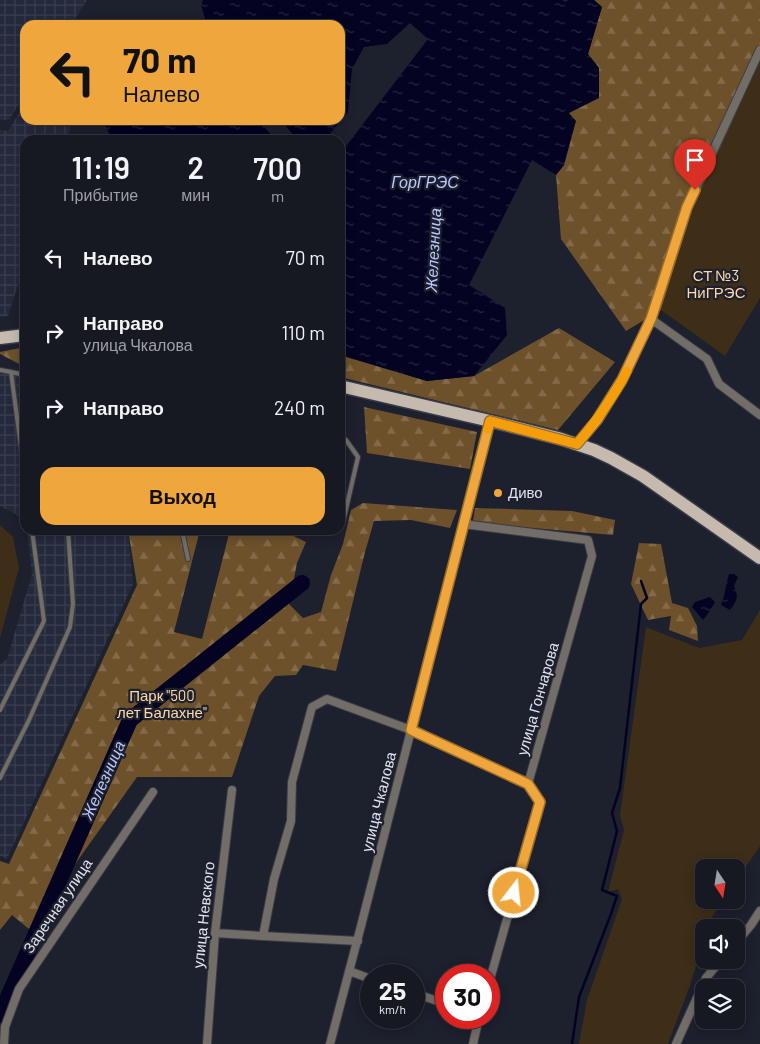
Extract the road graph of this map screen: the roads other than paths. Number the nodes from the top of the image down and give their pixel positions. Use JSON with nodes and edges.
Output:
{"nodes":[{"id":1,"x":760,"y":50,"type":"edge"},
{"id":2,"x":651,"y":319,"type":"junction"},
{"id":3,"x":20,"y":336,"type":"edge"},
{"id":4,"x":0,"y":338,"type":"edge"},
{"id":5,"x":0,"y":370,"type":"edge"},
{"id":6,"x":11,"y":372,"type":"junction"},
{"id":7,"x":20,"y":374,"type":"edge"},
{"id":8,"x":345,"y":387,"type":"edge"},
{"id":9,"x":759,"y":413,"type":"edge"},
{"id":10,"x":490,"y":421,"type":"junction"},
{"id":11,"x":20,"y":440,"type":"edge"},
{"id":12,"x":345,"y":440,"type":"edge"},
{"id":13,"x":577,"y":444,"type":"junction"},
{"id":14,"x":345,"y":513,"type":"edge"},
{"id":15,"x":464,"y":524,"type":"junction"},
{"id":16,"x":33,"y":535,"type":"edge"},
{"id":17,"x":68,"y":535,"type":"edge"},
{"id":18,"x":183,"y":535,"type":"edge"},
{"id":19,"x":760,"y":558,"type":"edge"},
{"id":20,"x":188,"y":559,"type":"dead end"},
{"id":21,"x":0,"y":710,"type":"edge"},
{"id":22,"x":411,"y":730,"type":"junction"},
{"id":23,"x":0,"y":778,"type":"edge"},
{"id":24,"x":528,"y":784,"type":"junction"},
{"id":25,"x":232,"y":790,"type":"dead end"},
{"id":26,"x":153,"y":792,"type":"dead end"},
{"id":27,"x":760,"y":911,"type":"edge"},
{"id":28,"x":215,"y":932,"type":"junction"},
{"id":29,"x":745,"y":932,"type":"edge"},
{"id":30,"x":262,"y":936,"type":"junction"},
{"id":31,"x":358,"y":941,"type":"junction"},
{"id":32,"x":494,"y":964,"type":"edge"},
{"id":33,"x":714,"y":969,"type":"edge"},
{"id":34,"x":349,"y":971,"type":"junction"},
{"id":35,"x":360,"y":975,"type":"edge"},
{"id":36,"x":477,"y":1029,"type":"edge"},
{"id":37,"x":4,"y":1044,"type":"edge"},
{"id":38,"x":207,"y":1044,"type":"edge"},
{"id":39,"x":330,"y":1044,"type":"edge"},
{"id":40,"x":474,"y":1044,"type":"edge"},
{"id":41,"x":676,"y":1044,"type":"edge"}],
"edges":[{"from":1,"to":2,"type":"street"},
{"from":2,"to":9,"type":"street"},
{"from":2,"to":13,"type":"street"},
{"from":3,"to":4,"type":"main road"},
{"from":5,"to":6,"type":"lane"},
{"from":6,"to":7,"type":"lane"},
{"from":6,"to":11,"type":"lane"},
{"from":8,"to":10,"type":"main road"},
{"from":10,"to":13,"type":"main road"},
{"from":10,"to":15,"type":"street","name":"улица Чкалова"},
{"from":12,"to":14,"type":"lane"},
{"from":13,"to":19,"type":"main road"},
{"from":15,"to":22,"type":"street","name":"улица Чкалова"},
{"from":15,"to":24,"type":"street","name":"улица Гончарова"},
{"from":16,"to":21,"type":"lane"},
{"from":17,"to":23,"type":"lane"},
{"from":18,"to":20,"type":"lane"},
{"from":22,"to":24,"type":"street"},
{"from":22,"to":30,"type":"street"},
{"from":22,"to":31,"type":"street","name":"улица Чкалова"},
{"from":24,"to":32,"type":"street"},
{"from":25,"to":28,"type":"street","name":"улица Невского"},
{"from":26,"to":37,"type":"street","name":"Заречная улица"},
{"from":27,"to":29,"type":"street"},
{"from":28,"to":30,"type":"street"},
{"from":28,"to":38,"type":"street","name":"улица Невского"},
{"from":30,"to":31,"type":"street"},
{"from":31,"to":34,"type":"street","name":"улица Чкалова"},
{"from":33,"to":41,"type":"street"},
{"from":34,"to":35,"type":"street"},
{"from":34,"to":39,"type":"street","name":"улица Чкалова"},
{"from":36,"to":40,"type":"street"}]}
